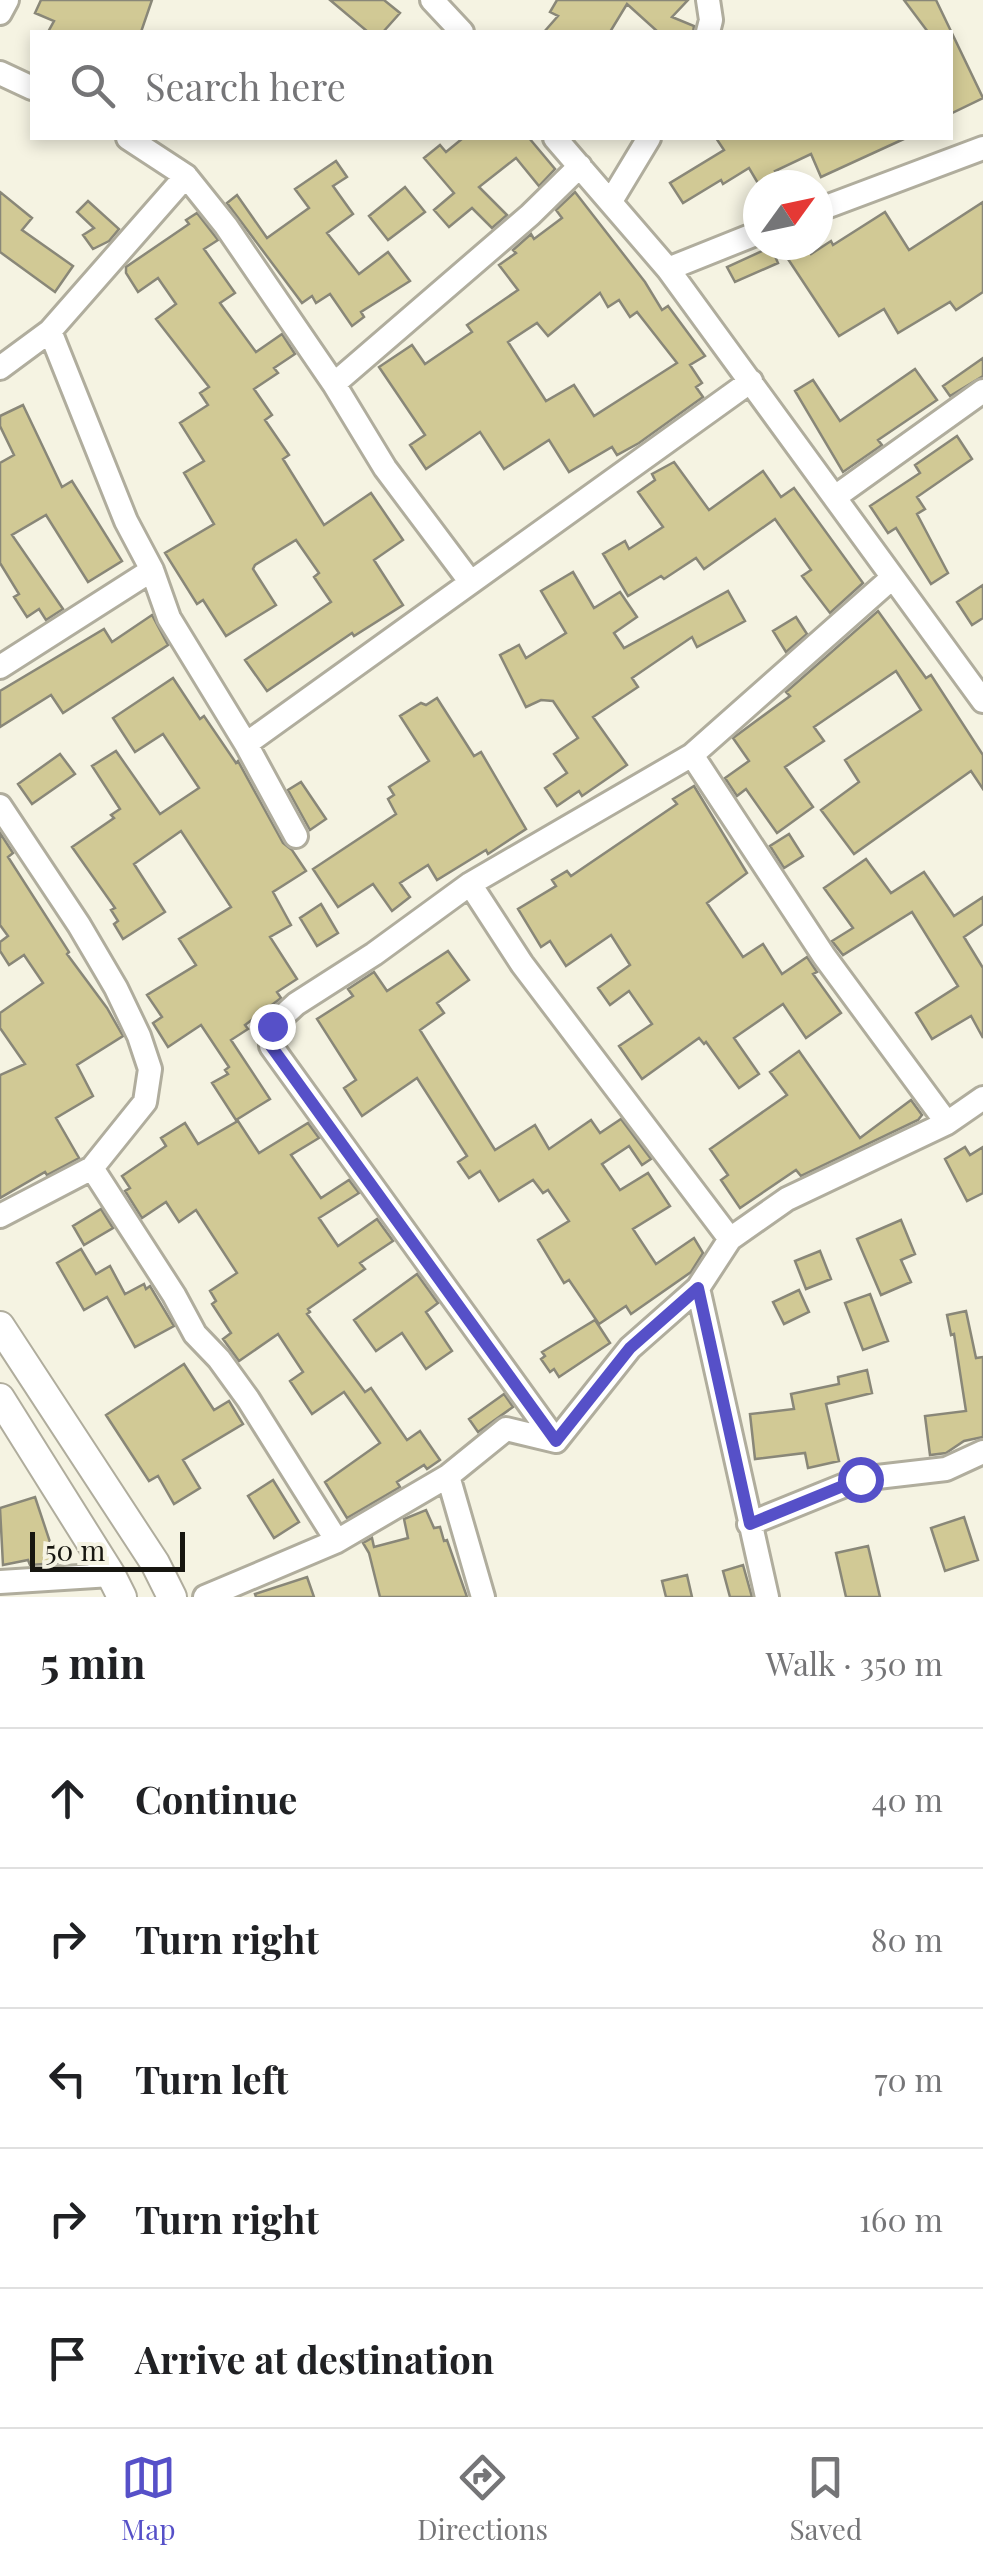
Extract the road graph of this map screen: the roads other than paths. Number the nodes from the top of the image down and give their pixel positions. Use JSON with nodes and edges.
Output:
{"nodes":[{"id":1,"x":6,"y":0,"type":"edge"},
{"id":2,"x":708,"y":0,"type":"edge"},
{"id":3,"x":440,"y":3,"type":"edge"},
{"id":4,"x":0,"y":13,"type":"edge"},
{"id":5,"x":460,"y":30,"type":"edge"},
{"id":6,"x":708,"y":30,"type":"edge"},
{"id":7,"x":0,"y":73,"type":"edge"},
{"id":8,"x":30,"y":87,"type":"edge"},
{"id":9,"x":131,"y":140,"type":"edge"},
{"id":10,"x":558,"y":140,"type":"edge"},
{"id":11,"x":647,"y":140,"type":"edge"},
{"id":12,"x":983,"y":148,"type":"edge"},
{"id":13,"x":580,"y":166,"type":"junction"},
{"id":14,"x":186,"y":176,"type":"junction"},
{"id":15,"x":611,"y":201,"type":"junction"},
{"id":16,"x":833,"y":204,"type":"edge"},
{"id":17,"x":743,"y":240,"type":"edge"},
{"id":18,"x":668,"y":270,"type":"junction"},
{"id":19,"x":50,"y":332,"type":"junction"},
{"id":20,"x":0,"y":368,"type":"edge"},
{"id":21,"x":751,"y":380,"type":"junction"},
{"id":22,"x":334,"y":384,"type":"junction"},
{"id":23,"x":983,"y":391,"type":"edge"},
{"id":24,"x":835,"y":497,"type":"junction"},
{"id":25,"x":152,"y":570,"type":"junction"},
{"id":26,"x":892,"y":578,"type":"junction"},
{"id":27,"x":469,"y":580,"type":"junction"},
{"id":28,"x":0,"y":667,"type":"edge"},
{"id":29,"x":982,"y":699,"type":"edge"},
{"id":30,"x":246,"y":744,"type":"junction"},
{"id":31,"x":692,"y":755,"type":"junction"},
{"id":32,"x":0,"y":806,"type":"edge"},
{"id":33,"x":296,"y":836,"type":"dead end"},
{"id":34,"x":470,"y":884,"type":"junction"},
{"id":35,"x":983,"y":1098,"type":"edge"},
{"id":36,"x":947,"y":1122,"type":"junction"},
{"id":37,"x":92,"y":1168,"type":"junction"},
{"id":38,"x":0,"y":1216,"type":"edge"},
{"id":39,"x":730,"y":1239,"type":"junction"},
{"id":40,"x":698,"y":1288,"type":"junction"},
{"id":41,"x":0,"y":1326,"type":"edge"},
{"id":42,"x":0,"y":1398,"type":"edge"},
{"id":43,"x":556,"y":1441,"type":"junction"},
{"id":44,"x":983,"y":1452,"type":"edge"},
{"id":45,"x":448,"y":1476,"type":"junction"},
{"id":46,"x":750,"y":1524,"type":"junction"},
{"id":47,"x":338,"y":1542,"type":"junction"},
{"id":48,"x":0,"y":1582,"type":"edge"},
{"id":49,"x":117,"y":1586,"type":"edge"},
{"id":50,"x":172,"y":1597,"type":"edge"},
{"id":51,"x":205,"y":1597,"type":"edge"},
{"id":52,"x":483,"y":1597,"type":"edge"},
{"id":53,"x":767,"y":1597,"type":"edge"}],
"edges":[{"from":1,"to":4,"type":"street"},
{"from":2,"to":6,"type":"street"},
{"from":3,"to":5,"type":"street"},
{"from":7,"to":8,"type":"street"},
{"from":9,"to":14,"type":"street"},
{"from":10,"to":13,"type":"street"},
{"from":11,"to":15,"type":"street"},
{"from":12,"to":16,"type":"street"},
{"from":13,"to":15,"type":"street"},
{"from":13,"to":22,"type":"street"},
{"from":14,"to":19,"type":"street"},
{"from":14,"to":22,"type":"street"},
{"from":15,"to":18,"type":"street"},
{"from":17,"to":18,"type":"street"},
{"from":18,"to":21,"type":"street"},
{"from":19,"to":20,"type":"street"},
{"from":19,"to":25,"type":"street"},
{"from":21,"to":24,"type":"street"},
{"from":21,"to":27,"type":"street"},
{"from":22,"to":27,"type":"street"},
{"from":23,"to":24,"type":"street"},
{"from":24,"to":26,"type":"street"},
{"from":25,"to":28,"type":"street"},
{"from":25,"to":30,"type":"street"},
{"from":26,"to":29,"type":"street"},
{"from":26,"to":31,"type":"street"},
{"from":27,"to":30,"type":"street"},
{"from":30,"to":33,"type":"street"},
{"from":31,"to":34,"type":"street"},
{"from":31,"to":36,"type":"street"},
{"from":32,"to":37,"type":"street"},
{"from":34,"to":39,"type":"street"},
{"from":34,"to":43,"type":"street"},
{"from":35,"to":36,"type":"street"},
{"from":36,"to":39,"type":"street"},
{"from":37,"to":38,"type":"street"},
{"from":37,"to":47,"type":"street"},
{"from":39,"to":40,"type":"street"},
{"from":40,"to":43,"type":"street"},
{"from":40,"to":46,"type":"street"},
{"from":41,"to":50,"type":"street"},
{"from":42,"to":49,"type":"street"},
{"from":43,"to":45,"type":"street"},
{"from":44,"to":46,"type":"street"},
{"from":45,"to":47,"type":"street"},
{"from":45,"to":52,"type":"street"},
{"from":46,"to":53,"type":"street"},
{"from":47,"to":51,"type":"street"},
{"from":48,"to":49,"type":"street"}]}
